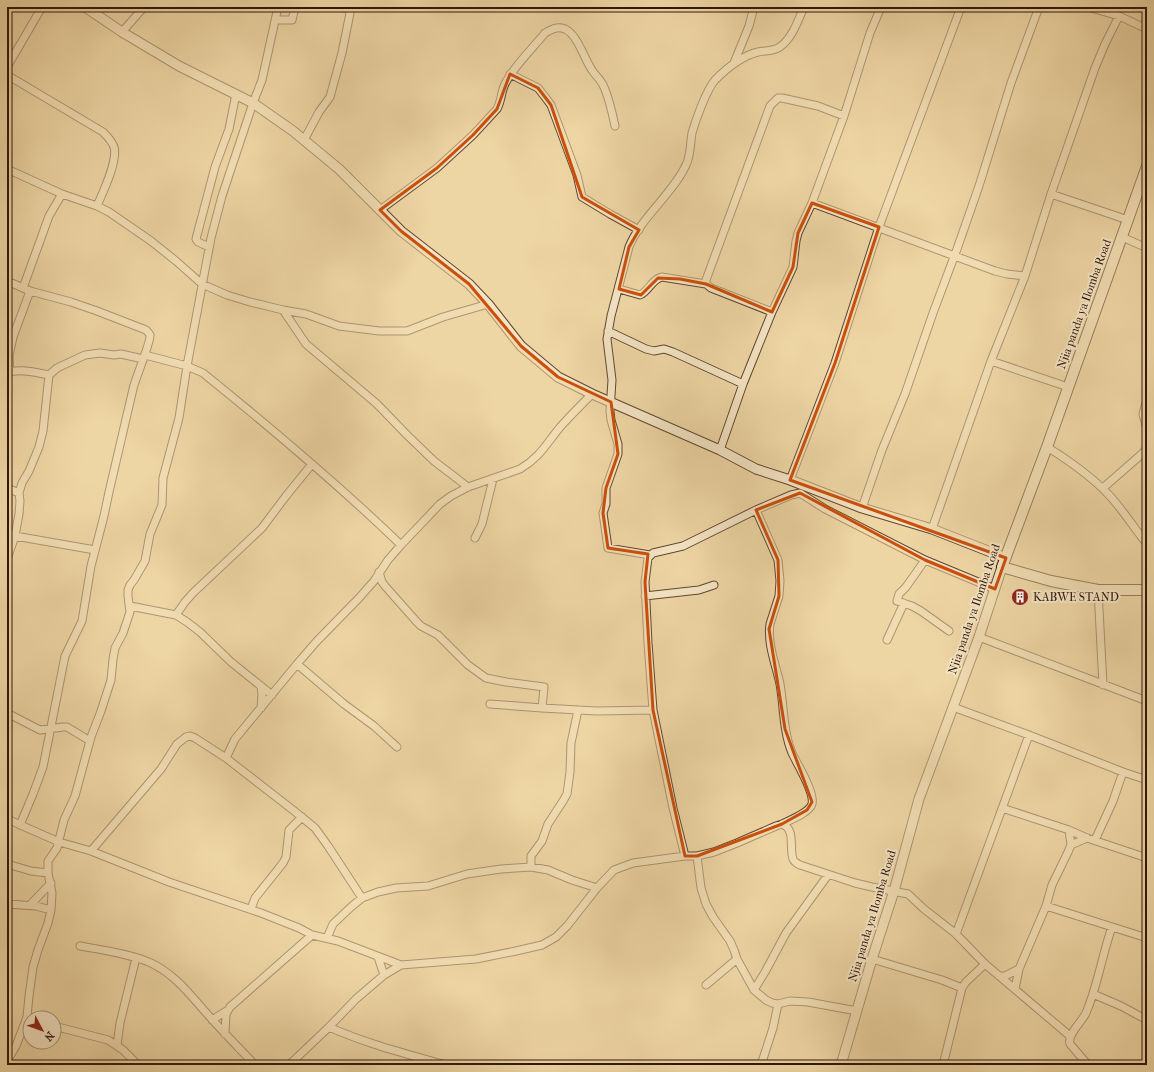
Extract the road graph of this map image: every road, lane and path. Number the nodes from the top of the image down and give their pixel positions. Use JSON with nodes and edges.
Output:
{"nodes":[{"id":1,"x":42,"y":7,"type":"edge"},
{"id":2,"x":85,"y":7,"type":"edge"},
{"id":3,"x":144,"y":7,"type":"edge"},
{"id":4,"x":278,"y":7,"type":"edge"},
{"id":5,"x":296,"y":7,"type":"edge"},
{"id":6,"x":340,"y":7,"type":"edge"},
{"id":7,"x":754,"y":7,"type":"edge"},
{"id":8,"x":804,"y":7,"type":"edge"},
{"id":9,"x":881,"y":7,"type":"edge"},
{"id":10,"x":961,"y":7,"type":"edge"},
{"id":11,"x":1039,"y":7,"type":"edge"},
{"id":12,"x":1088,"y":7,"type":"edge"},
{"id":13,"x":1119,"y":16,"type":"junction"},
{"id":14,"x":275,"y":20,"type":"junction"},
{"id":15,"x":1147,"y":30,"type":"edge"},
{"id":16,"x":122,"y":32,"type":"junction"},
{"id":17,"x":734,"y":64,"type":"junction"},
{"id":18,"x":7,"y":67,"type":"edge"},
{"id":19,"x":510,"y":74,"type":"junction"},
{"id":20,"x":7,"y":75,"type":"edge"},
{"id":21,"x":236,"y":94,"type":"junction"},
{"id":22,"x":253,"y":103,"type":"junction"},
{"id":23,"x":844,"y":116,"type":"junction"},
{"id":24,"x":615,"y":126,"type":"dead end"},
{"id":25,"x":304,"y":140,"type":"junction"},
{"id":26,"x":1147,"y":166,"type":"edge"},
{"id":27,"x":7,"y":170,"type":"edge"},
{"id":28,"x":62,"y":194,"type":"junction"},
{"id":29,"x":1052,"y":194,"type":"junction"},
{"id":30,"x":812,"y":203,"type":"junction"},
{"id":31,"x":97,"y":206,"type":"junction"},
{"id":32,"x":380,"y":210,"type":"junction"},
{"id":33,"x":1128,"y":220,"type":"junction"},
{"id":34,"x":879,"y":227,"type":"junction"},
{"id":35,"x":639,"y":230,"type":"junction"},
{"id":36,"x":1122,"y":237,"type":"junction"},
{"id":37,"x":209,"y":247,"type":"junction"},
{"id":38,"x":1147,"y":248,"type":"edge"},
{"id":39,"x":955,"y":255,"type":"junction"},
{"id":40,"x":1025,"y":276,"type":"junction"},
{"id":41,"x":7,"y":281,"type":"edge"},
{"id":42,"x":202,"y":284,"type":"junction"},
{"id":43,"x":706,"y":284,"type":"junction"},
{"id":44,"x":23,"y":288,"type":"junction"},
{"id":45,"x":619,"y":289,"type":"junction"},
{"id":46,"x":30,"y":291,"type":"junction"},
{"id":47,"x":488,"y":304,"type":"junction"},
{"id":48,"x":283,"y":310,"type":"junction"},
{"id":49,"x":772,"y":312,"type":"junction"},
{"id":50,"x":608,"y":331,"type":"junction"},
{"id":51,"x":144,"y":357,"type":"junction"},
{"id":52,"x":991,"y":362,"type":"junction"},
{"id":53,"x":188,"y":366,"type":"junction"},
{"id":54,"x":8,"y":373,"type":"edge"},
{"id":55,"x":48,"y":375,"type":"junction"},
{"id":56,"x":743,"y":384,"type":"junction"},
{"id":57,"x":1068,"y":387,"type":"junction"},
{"id":58,"x":592,"y":394,"type":"junction"},
{"id":59,"x":1147,"y":399,"type":"edge"},
{"id":60,"x":611,"y":402,"type":"junction"},
{"id":61,"x":1147,"y":429,"type":"edge"},
{"id":62,"x":1147,"y":446,"type":"edge"},
{"id":63,"x":1047,"y":447,"type":"junction"},
{"id":64,"x":720,"y":450,"type":"junction"},
{"id":65,"x":312,"y":464,"type":"junction"},
{"id":66,"x":493,"y":479,"type":"junction"},
{"id":67,"x":790,"y":480,"type":"junction"},
{"id":68,"x":468,"y":487,"type":"junction"},
{"id":69,"x":7,"y":488,"type":"edge"},
{"id":70,"x":1103,"y":488,"type":"junction"},
{"id":71,"x":19,"y":492,"type":"junction"},
{"id":72,"x":862,"y":508,"type":"junction"},
{"id":73,"x":756,"y":510,"type":"junction"},
{"id":74,"x":932,"y":529,"type":"junction"},
{"id":75,"x":15,"y":536,"type":"junction"},
{"id":76,"x":475,"y":538,"type":"dead end"},
{"id":77,"x":1147,"y":544,"type":"edge"},
{"id":78,"x":401,"y":545,"type":"junction"},
{"id":79,"x":95,"y":550,"type":"junction"},
{"id":80,"x":650,"y":555,"type":"junction"},
{"id":81,"x":7,"y":559,"type":"edge"},
{"id":82,"x":925,"y":560,"type":"junction"},
{"id":83,"x":1004,"y":562,"type":"junction"},
{"id":84,"x":379,"y":572,"type":"junction"},
{"id":85,"x":714,"y":584,"type":"dead end"},
{"id":86,"x":995,"y":589,"type":"junction"},
{"id":87,"x":1098,"y":590,"type":"junction"},
{"id":88,"x":1147,"y":590,"type":"edge"},
{"id":89,"x":645,"y":596,"type":"junction"},
{"id":90,"x":904,"y":603,"type":"junction"},
{"id":91,"x":130,"y":606,"type":"junction"},
{"id":92,"x":176,"y":616,"type":"junction"},
{"id":93,"x":949,"y":632,"type":"dead end"},
{"id":94,"x":979,"y":637,"type":"junction"},
{"id":95,"x":887,"y":640,"type":"dead end"},
{"id":96,"x":297,"y":664,"type":"junction"},
{"id":97,"x":1103,"y":685,"type":"junction"},
{"id":98,"x":260,"y":686,"type":"junction"},
{"id":99,"x":272,"y":696,"type":"junction"},
{"id":100,"x":1147,"y":701,"type":"edge"},
{"id":101,"x":490,"y":704,"type":"dead end"},
{"id":102,"x":953,"y":707,"type":"junction"},
{"id":103,"x":261,"y":708,"type":"junction"},
{"id":104,"x":542,"y":708,"type":"junction"},
{"id":105,"x":578,"y":710,"type":"junction"},
{"id":106,"x":653,"y":710,"type":"junction"},
{"id":107,"x":7,"y":713,"type":"edge"},
{"id":108,"x":50,"y":729,"type":"junction"},
{"id":109,"x":1030,"y":735,"type":"junction"},
{"id":110,"x":90,"y":741,"type":"junction"},
{"id":111,"x":397,"y":747,"type":"dead end"},
{"id":112,"x":226,"y":758,"type":"junction"},
{"id":113,"x":1123,"y":772,"type":"junction"},
{"id":114,"x":1147,"y":780,"type":"edge"},
{"id":115,"x":1002,"y":808,"type":"junction"},
{"id":116,"x":302,"y":817,"type":"junction"},
{"id":117,"x":7,"y":819,"type":"edge"},
{"id":118,"x":782,"y":824,"type":"junction"},
{"id":119,"x":20,"y":825,"type":"junction"},
{"id":120,"x":1069,"y":830,"type":"junction"},
{"id":121,"x":1087,"y":838,"type":"junction"},
{"id":122,"x":1095,"y":840,"type":"junction"},
{"id":123,"x":59,"y":842,"type":"junction"},
{"id":124,"x":1070,"y":845,"type":"junction"},
{"id":125,"x":91,"y":851,"type":"junction"},
{"id":126,"x":685,"y":856,"type":"junction"},
{"id":127,"x":697,"y":856,"type":"junction"},
{"id":128,"x":1147,"y":858,"type":"edge"},
{"id":129,"x":7,"y":864,"type":"edge"},
{"id":130,"x":531,"y":867,"type":"junction"},
{"id":131,"x":48,"y":873,"type":"junction"},
{"id":132,"x":828,"y":875,"type":"junction"},
{"id":133,"x":51,"y":883,"type":"junction"},
{"id":134,"x":597,"y":888,"type":"junction"},
{"id":135,"x":894,"y":891,"type":"junction"},
{"id":136,"x":362,"y":898,"type":"junction"},
{"id":137,"x":7,"y":904,"type":"edge"},
{"id":138,"x":30,"y":905,"type":"junction"},
{"id":139,"x":1046,"y":906,"type":"junction"},
{"id":140,"x":251,"y":909,"type":"junction"},
{"id":141,"x":50,"y":910,"type":"junction"},
{"id":142,"x":1112,"y":927,"type":"junction"},
{"id":143,"x":956,"y":934,"type":"junction"},
{"id":144,"x":312,"y":935,"type":"junction"},
{"id":145,"x":327,"y":938,"type":"junction"},
{"id":146,"x":1147,"y":938,"type":"edge"},
{"id":147,"x":80,"y":946,"type":"dead end"},
{"id":148,"x":378,"y":956,"type":"junction"},
{"id":149,"x":136,"y":958,"type":"junction"},
{"id":150,"x":737,"y":959,"type":"junction"},
{"id":151,"x":872,"y":959,"type":"junction"},
{"id":152,"x":401,"y":964,"type":"junction"},
{"id":153,"x":985,"y":964,"type":"junction"},
{"id":154,"x":1019,"y":969,"type":"junction"},
{"id":155,"x":384,"y":975,"type":"junction"},
{"id":156,"x":999,"y":976,"type":"junction"},
{"id":157,"x":706,"y":985,"type":"dead end"},
{"id":158,"x":962,"y":988,"type":"junction"},
{"id":159,"x":1014,"y":989,"type":"junction"},
{"id":160,"x":754,"y":990,"type":"junction"},
{"id":161,"x":1093,"y":994,"type":"junction"},
{"id":162,"x":778,"y":1004,"type":"junction"},
{"id":163,"x":29,"y":1010,"type":"edge"},
{"id":164,"x":228,"y":1010,"type":"junction"},
{"id":165,"x":857,"y":1011,"type":"junction"},
{"id":166,"x":212,"y":1020,"type":"junction"},
{"id":167,"x":1147,"y":1020,"type":"edge"},
{"id":168,"x":329,"y":1027,"type":"junction"},
{"id":169,"x":62,"y":1028,"type":"edge"},
{"id":170,"x":22,"y":1032,"type":"edge"},
{"id":171,"x":225,"y":1034,"type":"junction"},
{"id":172,"x":1070,"y":1036,"type":"junction"},
{"id":173,"x":117,"y":1045,"type":"junction"},
{"id":174,"x":7,"y":1061,"type":"edge"},
{"id":175,"x":138,"y":1065,"type":"edge"},
{"id":176,"x":255,"y":1065,"type":"edge"},
{"id":177,"x":289,"y":1065,"type":"edge"},
{"id":178,"x":446,"y":1065,"type":"edge"},
{"id":179,"x":761,"y":1065,"type":"edge"},
{"id":180,"x":841,"y":1065,"type":"edge"},
{"id":181,"x":943,"y":1065,"type":"edge"},
{"id":182,"x":1088,"y":1065,"type":"edge"}],
"edges":[{"from":1,"to":18,"type":"street"},
{"from":2,"to":16,"type":"street"},
{"from":3,"to":16,"type":"street"},
{"from":4,"to":14,"type":"street"},
{"from":5,"to":14,"type":"street"},
{"from":6,"to":25,"type":"street"},
{"from":7,"to":17,"type":"street"},
{"from":8,"to":17,"type":"street"},
{"from":9,"to":23,"type":"street"},
{"from":10,"to":34,"type":"street"},
{"from":11,"to":39,"type":"street"},
{"from":12,"to":13,"type":"street"},
{"from":13,"to":15,"type":"street"},
{"from":13,"to":29,"type":"street"},
{"from":14,"to":22,"type":"street"},
{"from":16,"to":21,"type":"street"},
{"from":17,"to":35,"type":"street"},
{"from":19,"to":24,"type":"street"},
{"from":19,"to":32,"type":"street"},
{"from":19,"to":35,"type":"street"},
{"from":20,"to":31,"type":"street"},
{"from":21,"to":22,"type":"street"},
{"from":21,"to":37,"type":"street"},
{"from":22,"to":25,"type":"street"},
{"from":22,"to":37,"type":"street"},
{"from":23,"to":30,"type":"street"},
{"from":23,"to":43,"type":"street"},
{"from":25,"to":32,"type":"street"},
{"from":26,"to":33,"type":"main road","name":"Njia panda ya Ilomba Road"},
{"from":27,"to":28,"type":"street"},
{"from":28,"to":31,"type":"street"},
{"from":28,"to":44,"type":"street"},
{"from":29,"to":33,"type":"street"},
{"from":29,"to":40,"type":"street"},
{"from":30,"to":34,"type":"street"},
{"from":30,"to":49,"type":"street"},
{"from":31,"to":42,"type":"street"},
{"from":32,"to":47,"type":"street"},
{"from":33,"to":36,"type":"main road","name":"Njia panda ya Ilomba Road"},
{"from":34,"to":39,"type":"street"},
{"from":34,"to":67,"type":"street"},
{"from":35,"to":45,"type":"street"},
{"from":36,"to":38,"type":"street"},
{"from":36,"to":57,"type":"main road","name":"Njia panda ya Ilomba Road"},
{"from":37,"to":42,"type":"street"},
{"from":39,"to":40,"type":"street"},
{"from":39,"to":72,"type":"street"},
{"from":40,"to":52,"type":"street"},
{"from":41,"to":44,"type":"street"},
{"from":42,"to":48,"type":"street"},
{"from":42,"to":53,"type":"street"},
{"from":43,"to":45,"type":"street"},
{"from":43,"to":49,"type":"street"},
{"from":44,"to":46,"type":"street"},
{"from":45,"to":50,"type":"street"},
{"from":46,"to":51,"type":"street"},
{"from":46,"to":54,"type":"street"},
{"from":47,"to":48,"type":"street"},
{"from":47,"to":58,"type":"street"},
{"from":48,"to":68,"type":"street"},
{"from":49,"to":56,"type":"street"},
{"from":50,"to":56,"type":"street"},
{"from":50,"to":60,"type":"street"},
{"from":51,"to":53,"type":"street"},
{"from":51,"to":55,"type":"street"},
{"from":51,"to":79,"type":"street"},
{"from":52,"to":57,"type":"street"},
{"from":52,"to":74,"type":"street"},
{"from":53,"to":65,"type":"street"},
{"from":53,"to":91,"type":"street"},
{"from":54,"to":55,"type":"street"},
{"from":55,"to":71,"type":"street"},
{"from":56,"to":64,"type":"street"},
{"from":57,"to":63,"type":"main road","name":"Njia panda ya Ilomba Road"},
{"from":58,"to":60,"type":"street"},
{"from":58,"to":66,"type":"street"},
{"from":59,"to":61,"type":"street"},
{"from":60,"to":64,"type":"street"},
{"from":60,"to":80,"type":"street"},
{"from":62,"to":70,"type":"street"},
{"from":63,"to":70,"type":"street"},
{"from":63,"to":83,"type":"main road","name":"Njia panda ya Ilomba Road"},
{"from":64,"to":67,"type":"street"},
{"from":65,"to":78,"type":"street"},
{"from":65,"to":92,"type":"street"},
{"from":66,"to":68,"type":"street"},
{"from":66,"to":76,"type":"street"},
{"from":67,"to":72,"type":"street"},
{"from":68,"to":78,"type":"street"},
{"from":69,"to":71,"type":"street"},
{"from":70,"to":77,"type":"street"},
{"from":71,"to":75,"type":"street"},
{"from":72,"to":74,"type":"street"},
{"from":73,"to":80,"type":"street"},
{"from":73,"to":82,"type":"street"},
{"from":73,"to":118,"type":"street"},
{"from":74,"to":83,"type":"street"},
{"from":75,"to":79,"type":"street"},
{"from":75,"to":81,"type":"street"},
{"from":78,"to":84,"type":"street"},
{"from":79,"to":108,"type":"street"},
{"from":80,"to":89,"type":"street"},
{"from":82,"to":86,"type":"street"},
{"from":82,"to":90,"type":"street"},
{"from":83,"to":86,"type":"street","name":"Njia panda ya Ilomba Road"},
{"from":83,"to":87,"type":"main road"},
{"from":84,"to":96,"type":"street"},
{"from":84,"to":104,"type":"street"},
{"from":85,"to":89,"type":"street"},
{"from":86,"to":94,"type":"street","name":"Njia panda ya Ilomba Road"},
{"from":87,"to":88,"type":"main road"},
{"from":87,"to":97,"type":"street"},
{"from":89,"to":106,"type":"street"},
{"from":90,"to":93,"type":"street"},
{"from":90,"to":95,"type":"street"},
{"from":91,"to":92,"type":"street"},
{"from":91,"to":110,"type":"street"},
{"from":92,"to":98,"type":"street"},
{"from":94,"to":97,"type":"street"},
{"from":94,"to":102,"type":"street","name":"Njia panda ya Ilomba Road"},
{"from":96,"to":99,"type":"street"},
{"from":96,"to":111,"type":"street"},
{"from":97,"to":100,"type":"street"},
{"from":98,"to":99,"type":"street"},
{"from":98,"to":103,"type":"street"},
{"from":99,"to":103,"type":"street"},
{"from":101,"to":104,"type":"street"},
{"from":102,"to":109,"type":"street"},
{"from":102,"to":135,"type":"street","name":"Njia panda ya Ilomba Road"},
{"from":103,"to":112,"type":"street"},
{"from":104,"to":105,"type":"street"},
{"from":105,"to":106,"type":"street"},
{"from":105,"to":130,"type":"street"},
{"from":106,"to":126,"type":"street"},
{"from":107,"to":108,"type":"street"},
{"from":108,"to":110,"type":"street"},
{"from":108,"to":119,"type":"street"},
{"from":109,"to":113,"type":"street"},
{"from":109,"to":115,"type":"street"},
{"from":110,"to":123,"type":"street"},
{"from":112,"to":116,"type":"street"},
{"from":112,"to":125,"type":"street"},
{"from":113,"to":114,"type":"street"},
{"from":113,"to":122,"type":"street"},
{"from":115,"to":120,"type":"street"},
{"from":115,"to":143,"type":"street"},
{"from":116,"to":136,"type":"street"},
{"from":116,"to":140,"type":"street"},
{"from":117,"to":119,"type":"street"},
{"from":118,"to":127,"type":"street"},
{"from":118,"to":132,"type":"street"},
{"from":119,"to":123,"type":"street"},
{"from":120,"to":121,"type":"street"},
{"from":120,"to":124,"type":"street"},
{"from":121,"to":122,"type":"street"},
{"from":121,"to":124,"type":"street"},
{"from":122,"to":128,"type":"street"},
{"from":123,"to":125,"type":"street"},
{"from":123,"to":131,"type":"street"},
{"from":124,"to":139,"type":"street"},
{"from":125,"to":140,"type":"street"},
{"from":126,"to":127,"type":"street"},
{"from":126,"to":134,"type":"street"},
{"from":127,"to":150,"type":"street"},
{"from":129,"to":131,"type":"street"},
{"from":130,"to":134,"type":"street"},
{"from":130,"to":136,"type":"street"},
{"from":131,"to":133,"type":"street"},
{"from":132,"to":135,"type":"street"},
{"from":132,"to":160,"type":"street"},
{"from":133,"to":138,"type":"street"},
{"from":133,"to":141,"type":"street"},
{"from":134,"to":152,"type":"street"},
{"from":135,"to":143,"type":"street"},
{"from":135,"to":151,"type":"street","name":"Njia panda ya Ilomba Road"},
{"from":136,"to":145,"type":"street"},
{"from":137,"to":138,"type":"street"},
{"from":138,"to":141,"type":"street"},
{"from":139,"to":142,"type":"street"},
{"from":139,"to":154,"type":"street"},
{"from":140,"to":144,"type":"street"},
{"from":141,"to":163,"type":"street"},
{"from":142,"to":146,"type":"street"},
{"from":142,"to":161,"type":"street"},
{"from":143,"to":153,"type":"street"},
{"from":144,"to":145,"type":"street"},
{"from":144,"to":164,"type":"street"},
{"from":145,"to":148,"type":"street"},
{"from":147,"to":149,"type":"street"},
{"from":148,"to":152,"type":"street"},
{"from":148,"to":155,"type":"street"},
{"from":149,"to":166,"type":"street"},
{"from":149,"to":173,"type":"street"},
{"from":150,"to":157,"type":"street"},
{"from":150,"to":160,"type":"street"},
{"from":151,"to":158,"type":"street"},
{"from":151,"to":165,"type":"street","name":"Njia panda ya Ilomba Road"},
{"from":152,"to":155,"type":"street"},
{"from":153,"to":156,"type":"street"},
{"from":153,"to":158,"type":"street"},
{"from":154,"to":156,"type":"street"},
{"from":154,"to":159,"type":"street"},
{"from":155,"to":168,"type":"street"},
{"from":156,"to":159,"type":"street"},
{"from":158,"to":181,"type":"street"},
{"from":159,"to":172,"type":"street"},
{"from":160,"to":162,"type":"street"},
{"from":161,"to":167,"type":"street"},
{"from":161,"to":172,"type":"street"},
{"from":162,"to":165,"type":"street"},
{"from":162,"to":179,"type":"street"},
{"from":164,"to":166,"type":"street"},
{"from":164,"to":171,"type":"street"},
{"from":165,"to":180,"type":"street","name":"Njia panda ya Ilomba Road"},
{"from":166,"to":171,"type":"street"},
{"from":168,"to":177,"type":"street"},
{"from":168,"to":178,"type":"street"},
{"from":169,"to":173,"type":"street"},
{"from":170,"to":174,"type":"street"},
{"from":171,"to":176,"type":"street"},
{"from":172,"to":182,"type":"street"},
{"from":173,"to":175,"type":"street"}]}
